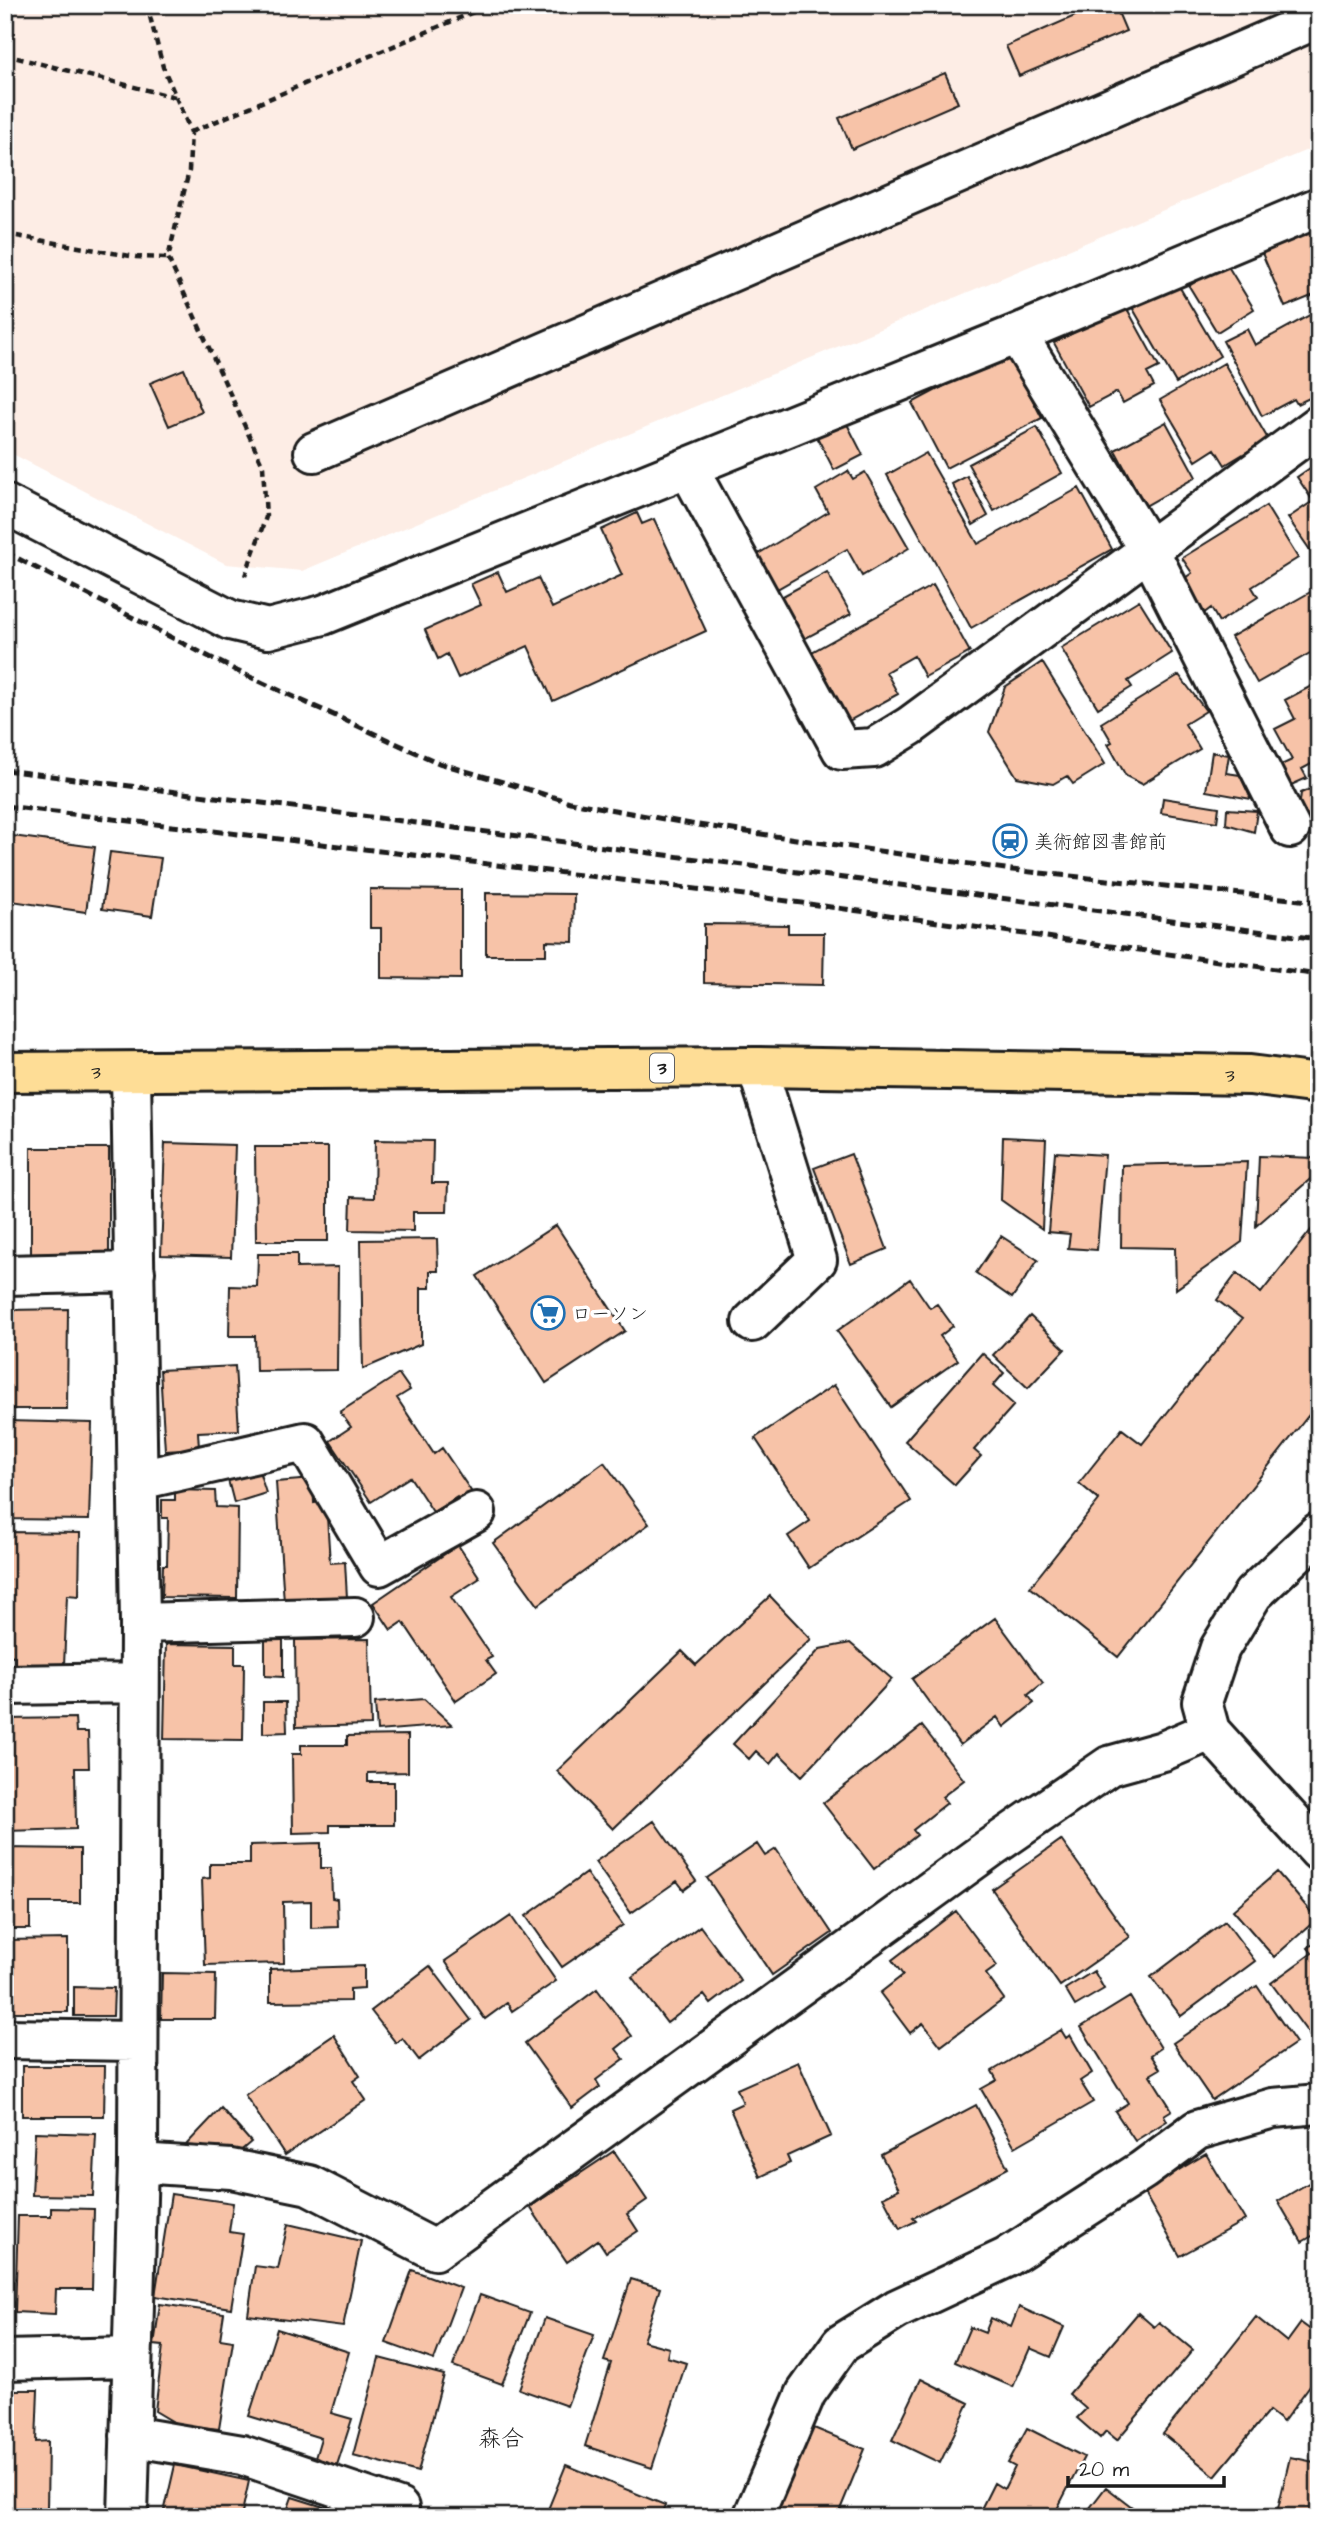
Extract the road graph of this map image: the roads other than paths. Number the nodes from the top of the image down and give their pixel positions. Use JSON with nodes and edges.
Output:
{"nodes":[{"id":1,"x":1319,"y":18,"type":"edge"},
{"id":2,"x":1319,"y":207,"type":"edge"},
{"id":3,"x":1017,"y":334,"type":"junction"},
{"id":4,"x":1319,"y":425,"type":"edge"},
{"id":5,"x":314,"y":452,"type":"dead end"},
{"id":6,"x":688,"y":468,"type":"junction"},
{"id":7,"x":5,"y":504,"type":"edge"},
{"id":8,"x":1150,"y":552,"type":"junction"},
{"id":9,"x":1290,"y":828,"type":"dead end"},
{"id":10,"x":757,"y":1067,"type":"junction"},
{"id":11,"x":5,"y":1072,"type":"edge"},
{"id":12,"x":131,"y":1073,"type":"junction"},
{"id":13,"x":1319,"y":1084,"type":"edge"},
{"id":14,"x":135,"y":1272,"type":"junction"},
{"id":15,"x":5,"y":1275,"type":"edge"},
{"id":16,"x":752,"y":1322,"type":"dead end"},
{"id":17,"x":139,"y":1480,"type":"junction"},
{"id":18,"x":476,"y":1513,"type":"dead end"},
{"id":19,"x":1319,"y":1532,"type":"edge"},
{"id":20,"x":355,"y":1617,"type":"dead end"},
{"id":21,"x":140,"y":1623,"type":"junction"},
{"id":22,"x":139,"y":1683,"type":"junction"},
{"id":23,"x":5,"y":1685,"type":"edge"},
{"id":24,"x":1210,"y":1731,"type":"junction"},
{"id":25,"x":1319,"y":1851,"type":"edge"},
{"id":26,"x":5,"y":2039,"type":"edge"},
{"id":27,"x":136,"y":2041,"type":"junction"},
{"id":28,"x":1319,"y":2104,"type":"edge"},
{"id":29,"x":138,"y":2163,"type":"junction"},
{"id":30,"x":131,"y":2357,"type":"junction"},
{"id":31,"x":5,"y":2360,"type":"edge"},
{"id":32,"x":130,"y":2436,"type":"junction"},
{"id":33,"x":399,"y":2508,"type":"dead end"},
{"id":34,"x":128,"y":2517,"type":"edge"},
{"id":35,"x":753,"y":2517,"type":"edge"}],
"edges":[{"from":1,"to":5,"type":"street"},
{"from":2,"to":3,"type":"street"},
{"from":3,"to":6,"type":"street"},
{"from":3,"to":8,"type":"street"},
{"from":4,"to":8,"type":"street"},
{"from":6,"to":7,"type":"street"},
{"from":6,"to":8,"type":"street"},
{"from":8,"to":9,"type":"street"},
{"from":10,"to":12,"type":"main road","name":"3","number":"3"},
{"from":10,"to":13,"type":"main road","name":"3","number":"3"},
{"from":10,"to":16,"type":"street"},
{"from":11,"to":12,"type":"main road","name":"3","number":"3"},
{"from":12,"to":14,"type":"street"},
{"from":14,"to":15,"type":"street"},
{"from":14,"to":17,"type":"street"},
{"from":17,"to":18,"type":"street"},
{"from":17,"to":21,"type":"street"},
{"from":19,"to":24,"type":"street"},
{"from":20,"to":21,"type":"street"},
{"from":21,"to":22,"type":"street"},
{"from":22,"to":23,"type":"street"},
{"from":22,"to":27,"type":"street"},
{"from":24,"to":25,"type":"street"},
{"from":24,"to":29,"type":"street"},
{"from":26,"to":27,"type":"street"},
{"from":27,"to":29,"type":"street"},
{"from":28,"to":35,"type":"street"},
{"from":29,"to":30,"type":"street"},
{"from":30,"to":31,"type":"street"},
{"from":30,"to":32,"type":"street"},
{"from":32,"to":33,"type":"street"},
{"from":32,"to":34,"type":"street"}]}
